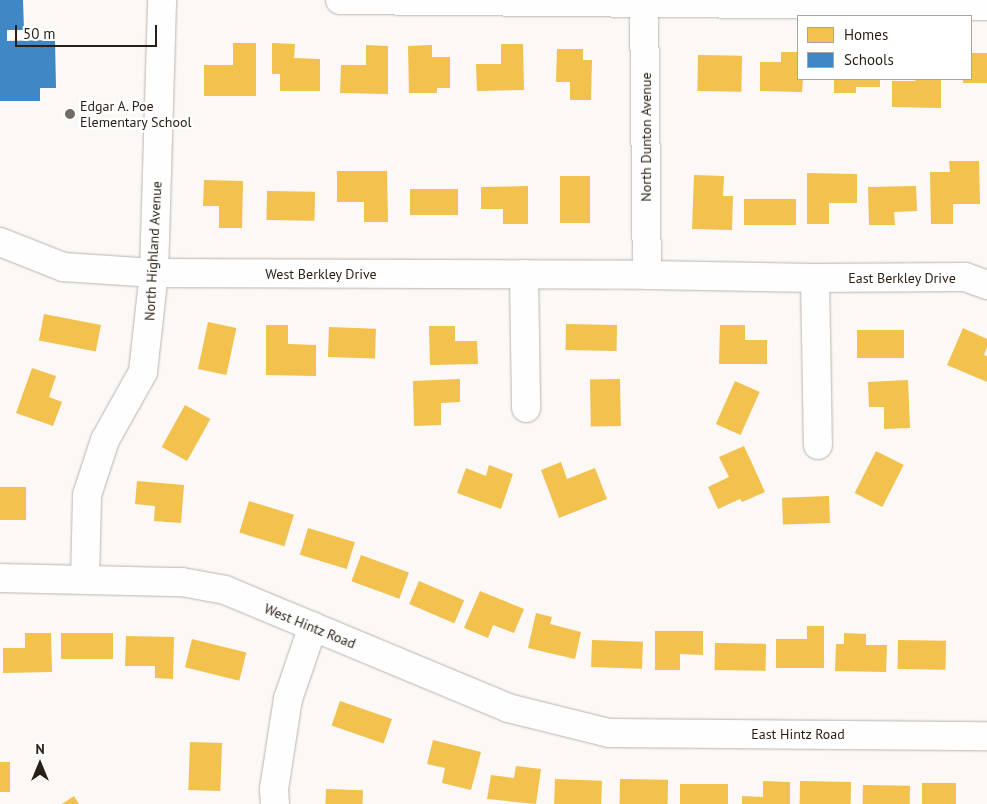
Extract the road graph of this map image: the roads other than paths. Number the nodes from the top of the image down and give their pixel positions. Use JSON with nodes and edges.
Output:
{"nodes":[{"id":1,"x":162,"y":0,"type":"edge"},
{"id":2,"x":340,"y":0,"type":"edge"},
{"id":3,"x":644,"y":1,"type":"edge"},
{"id":4,"x":987,"y":6,"type":"edge"},
{"id":5,"x":0,"y":242,"type":"edge"},
{"id":6,"x":154,"y":273,"type":"junction"},
{"id":7,"x":524,"y":274,"type":"junction"},
{"id":8,"x":647,"y":275,"type":"junction"},
{"id":9,"x":815,"y":278,"type":"junction"},
{"id":10,"x":987,"y":285,"type":"edge"},
{"id":11,"x":526,"y":408,"type":"dead end"},
{"id":12,"x":818,"y":445,"type":"dead end"},
{"id":13,"x":0,"y":578,"type":"edge"},
{"id":14,"x":85,"y":579,"type":"junction"},
{"id":15,"x":313,"y":626,"type":"junction"},
{"id":16,"x":609,"y":733,"type":"joint"},
{"id":17,"x":987,"y":736,"type":"edge"},
{"id":18,"x":274,"y":804,"type":"edge"}],
"edges":[{"from":1,"to":6,"type":"street","name":"North Highland Avenue"},
{"from":2,"to":3,"type":"street"},
{"from":3,"to":4,"type":"street"},
{"from":3,"to":8,"type":"street","name":"North Dunton Avenue"},
{"from":5,"to":6,"type":"street","name":"West Berkley Drive"},
{"from":6,"to":7,"type":"street","name":"West Berkley Drive"},
{"from":6,"to":14,"type":"street","name":"North Highland Avenue"},
{"from":7,"to":8,"type":"street","name":"West Berkley Drive"},
{"from":7,"to":11,"type":"street"},
{"from":8,"to":9,"type":"street","name":"East Berkley Drive"},
{"from":9,"to":10,"type":"street","name":"East Berkley Drive"},
{"from":9,"to":12,"type":"street"},
{"from":13,"to":14,"type":"street","name":"West Hintz Road"},
{"from":14,"to":15,"type":"street","name":"West Hintz Road"},
{"from":15,"to":16,"type":"street","name":"West Hintz Road"},
{"from":15,"to":18,"type":"street"},
{"from":16,"to":17,"type":"street","name":"East Hintz Road"}]}
